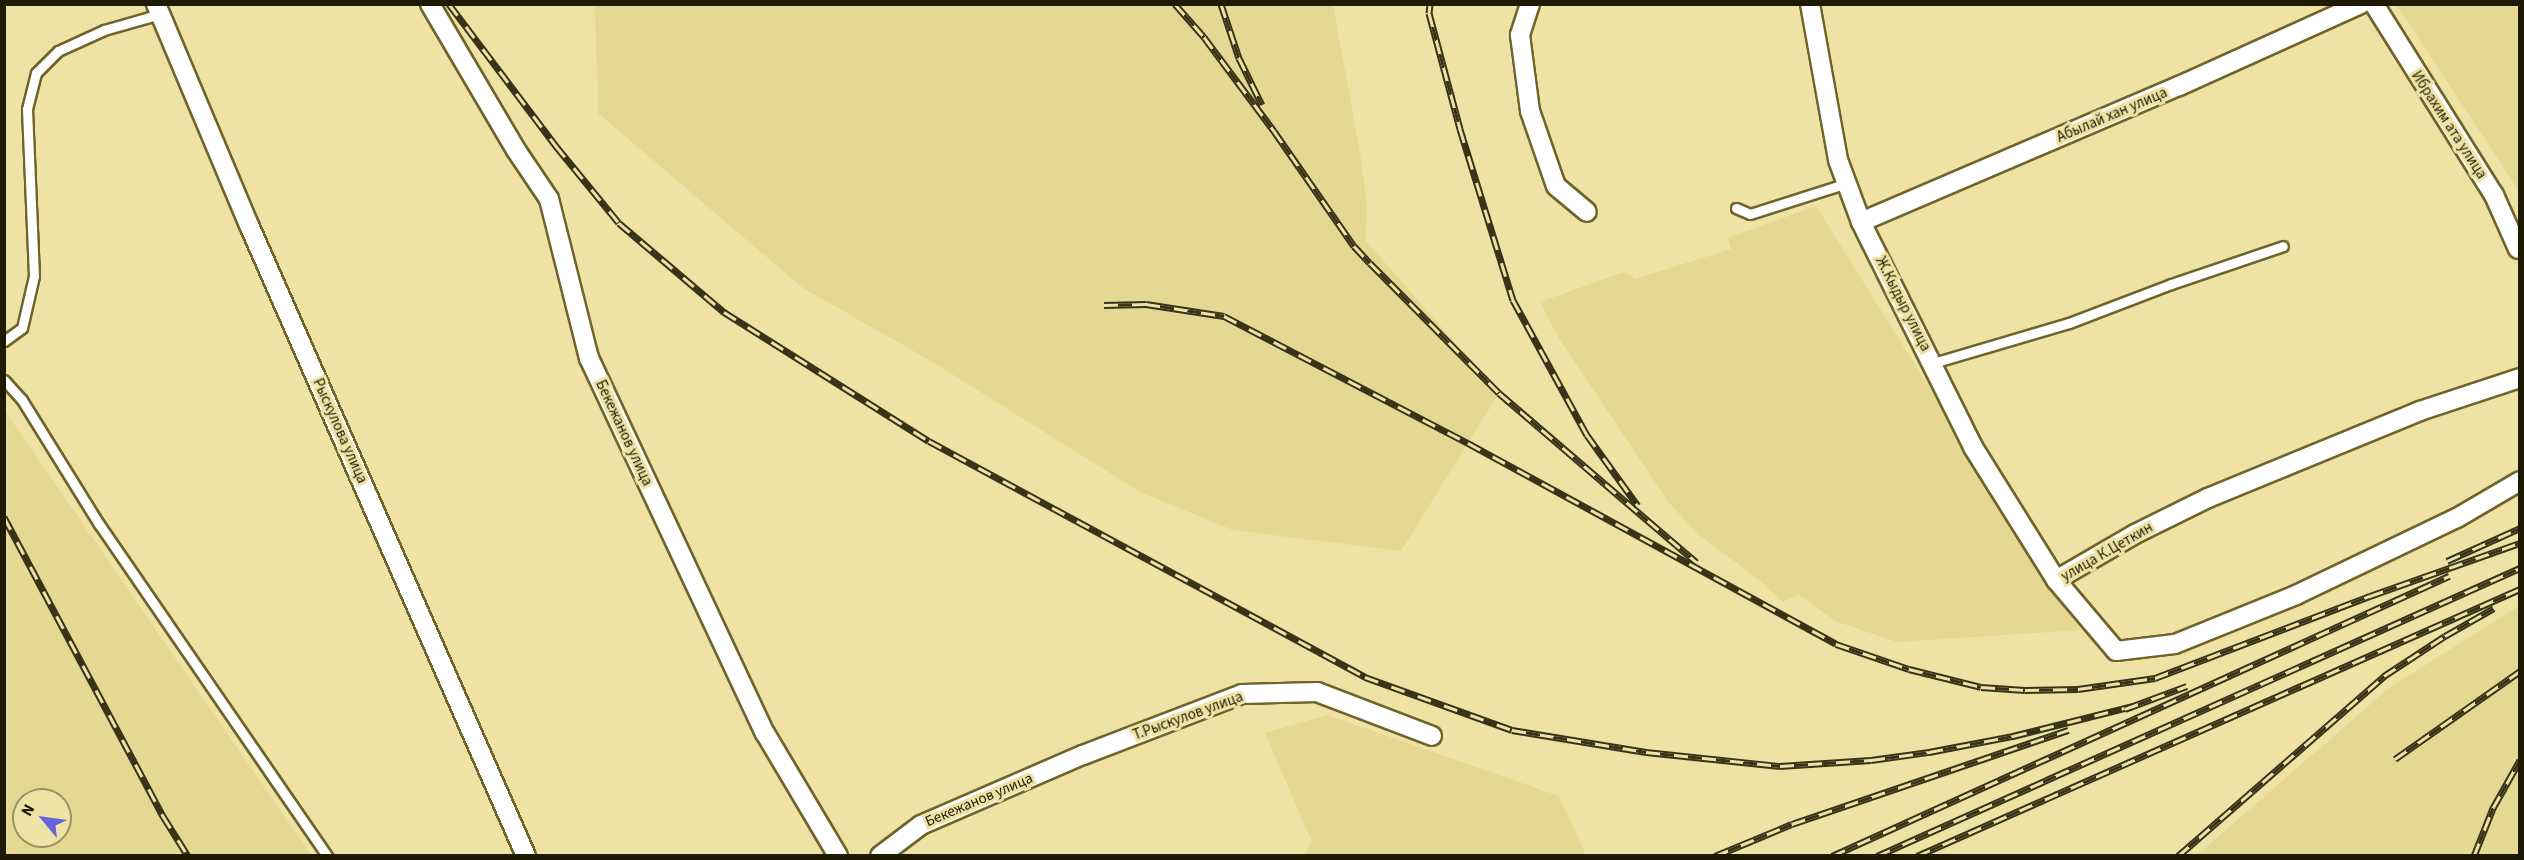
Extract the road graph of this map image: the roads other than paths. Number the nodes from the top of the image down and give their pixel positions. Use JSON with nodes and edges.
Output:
{"nodes":[{"id":1,"x":430,"y":4,"type":"edge"},
{"id":2,"x":1530,"y":4,"type":"edge"},
{"id":3,"x":1809,"y":4,"type":"edge"},
{"id":4,"x":2361,"y":4,"type":"edge"},
{"id":5,"x":2374,"y":4,"type":"edge"},
{"id":6,"x":158,"y":9,"type":"edge"},
{"id":7,"x":1847,"y":183,"type":"junction"},
{"id":8,"x":1736,"y":208,"type":"dead end"},
{"id":9,"x":1587,"y":212,"type":"dead end"},
{"id":10,"x":1861,"y":222,"type":"junction"},
{"id":11,"x":2283,"y":246,"type":"dead end"},
{"id":12,"x":2518,"y":249,"type":"edge"},
{"id":13,"x":4,"y":341,"type":"edge"},
{"id":14,"x":1933,"y":363,"type":"junction"},
{"id":15,"x":2520,"y":378,"type":"edge"},
{"id":16,"x":4,"y":380,"type":"edge"},
{"id":17,"x":2520,"y":481,"type":"edge"},
{"id":18,"x":2056,"y":580,"type":"junction"},
{"id":19,"x":1432,"y":736,"type":"dead end"},
{"id":20,"x":1083,"y":755,"type":"joint"},
{"id":21,"x":327,"y":855,"type":"edge"},
{"id":22,"x":526,"y":855,"type":"edge"},
{"id":23,"x":838,"y":855,"type":"edge"},
{"id":24,"x":880,"y":855,"type":"edge"}],
"edges":[{"from":1,"to":23,"type":"street","name":"Бекежанов улица"},
{"from":2,"to":9,"type":"street"},
{"from":3,"to":7,"type":"street","name":"Ж.Кыдыр улица"},
{"from":4,"to":10,"type":"street","name":"Абылай хан улица"},
{"from":5,"to":12,"type":"street","name":"Ибрахим ата улица"},
{"from":6,"to":13,"type":"lane"},
{"from":6,"to":22,"type":"street","name":"Рыскулова улица"},
{"from":7,"to":8,"type":"lane"},
{"from":7,"to":10,"type":"street","name":"Ж.Кыдыр улица"},
{"from":10,"to":14,"type":"street","name":"Ж.Кыдыр улица"},
{"from":11,"to":14,"type":"lane"},
{"from":14,"to":18,"type":"street","name":"Ж.Кыдыр улица"},
{"from":15,"to":18,"type":"street","name":"улица К.Цеткин"},
{"from":16,"to":21,"type":"lane"},
{"from":17,"to":18,"type":"street","name":"улица К.Цеткин"},
{"from":19,"to":20,"type":"street","name":"Т.Рыскулов улица"},
{"from":20,"to":24,"type":"street","name":"Бекежанов улица"}]}
